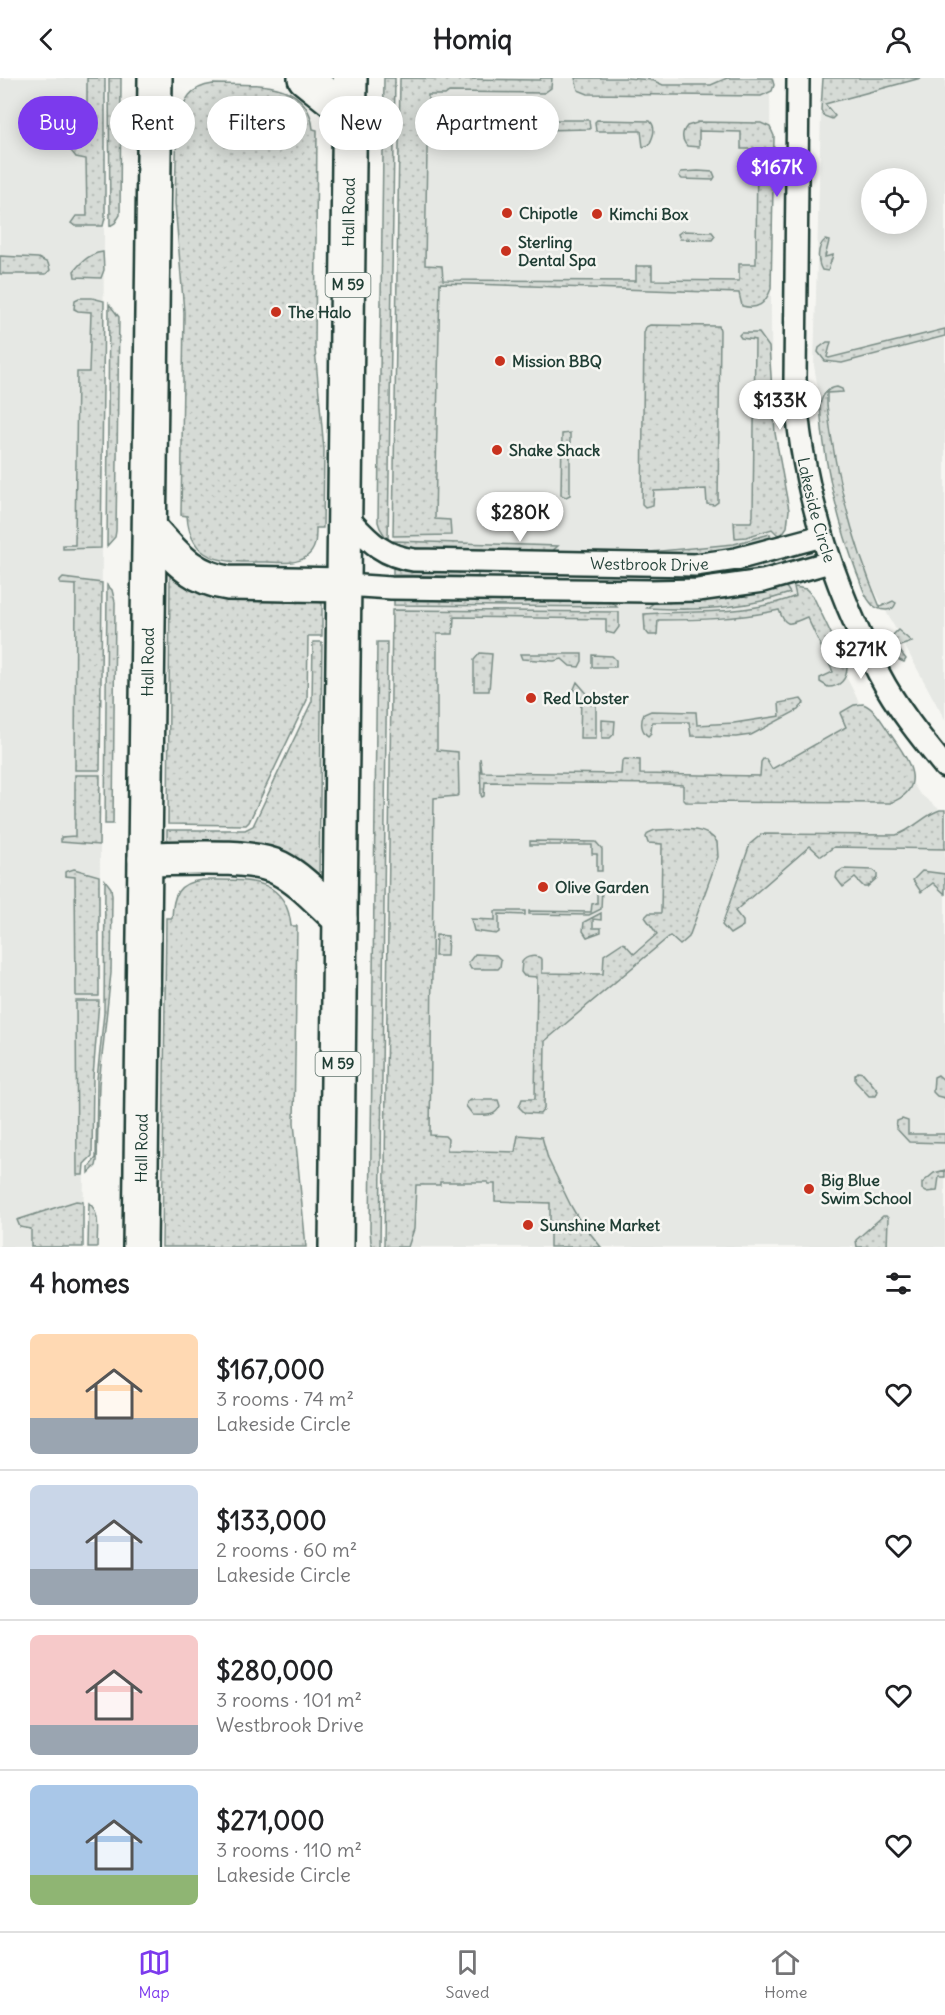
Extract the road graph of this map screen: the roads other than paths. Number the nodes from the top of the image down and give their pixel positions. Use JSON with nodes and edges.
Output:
{"nodes":[{"id":1,"x":305,"y":78,"type":"edge"},
{"id":2,"x":350,"y":78,"type":"edge"},
{"id":3,"x":798,"y":78,"type":"edge"},
{"id":4,"x":161,"y":82,"type":"edge"},
{"id":5,"x":328,"y":96,"type":"edge"},
{"id":6,"x":350,"y":96,"type":"edge"},
{"id":7,"x":350,"y":150,"type":"edge"},
{"id":8,"x":345,"y":515,"type":"junction"},
{"id":9,"x":150,"y":529,"type":"junction"},
{"id":10,"x":822,"y":536,"type":"junction"},
{"id":11,"x":830,"y":562,"type":"junction"},
{"id":12,"x":345,"y":585,"type":"junction"},
{"id":13,"x":945,"y":767,"type":"edge"},
{"id":14,"x":145,"y":859,"type":"junction"},
{"id":15,"x":340,"y":919,"type":"junction"},
{"id":16,"x":140,"y":1247,"type":"edge"},
{"id":17,"x":336,"y":1247,"type":"edge"}],
"edges":[{"from":1,"to":5,"type":"highway"},
{"from":2,"to":6,"type":"highway","name":"Hall Road","number":"M 59"},
{"from":3,"to":10,"type":"street","name":"Lakeside Circle"},
{"from":4,"to":9,"type":"highway","name":"Hall Road"},
{"from":7,"to":8,"type":"highway","name":"Hall Road","number":"M 59"},
{"from":8,"to":10,"type":"street","name":"Westbrook Drive"},
{"from":8,"to":12,"type":"highway","name":"Hall Road","number":"M 59"},
{"from":9,"to":12,"type":"highway"},
{"from":9,"to":14,"type":"highway","name":"Hall Road"},
{"from":10,"to":11,"type":"street","name":"Lakeside Circle"},
{"from":11,"to":12,"type":"street","name":"Westbrook Drive"},
{"from":11,"to":13,"type":"street","name":"Lakeside Circle"},
{"from":12,"to":15,"type":"highway","name":"Hall Road","number":"M 59"},
{"from":14,"to":15,"type":"highway"},
{"from":14,"to":16,"type":"highway","name":"Hall Road"},
{"from":15,"to":17,"type":"highway","name":"Hall Road","number":"M 59"}]}
